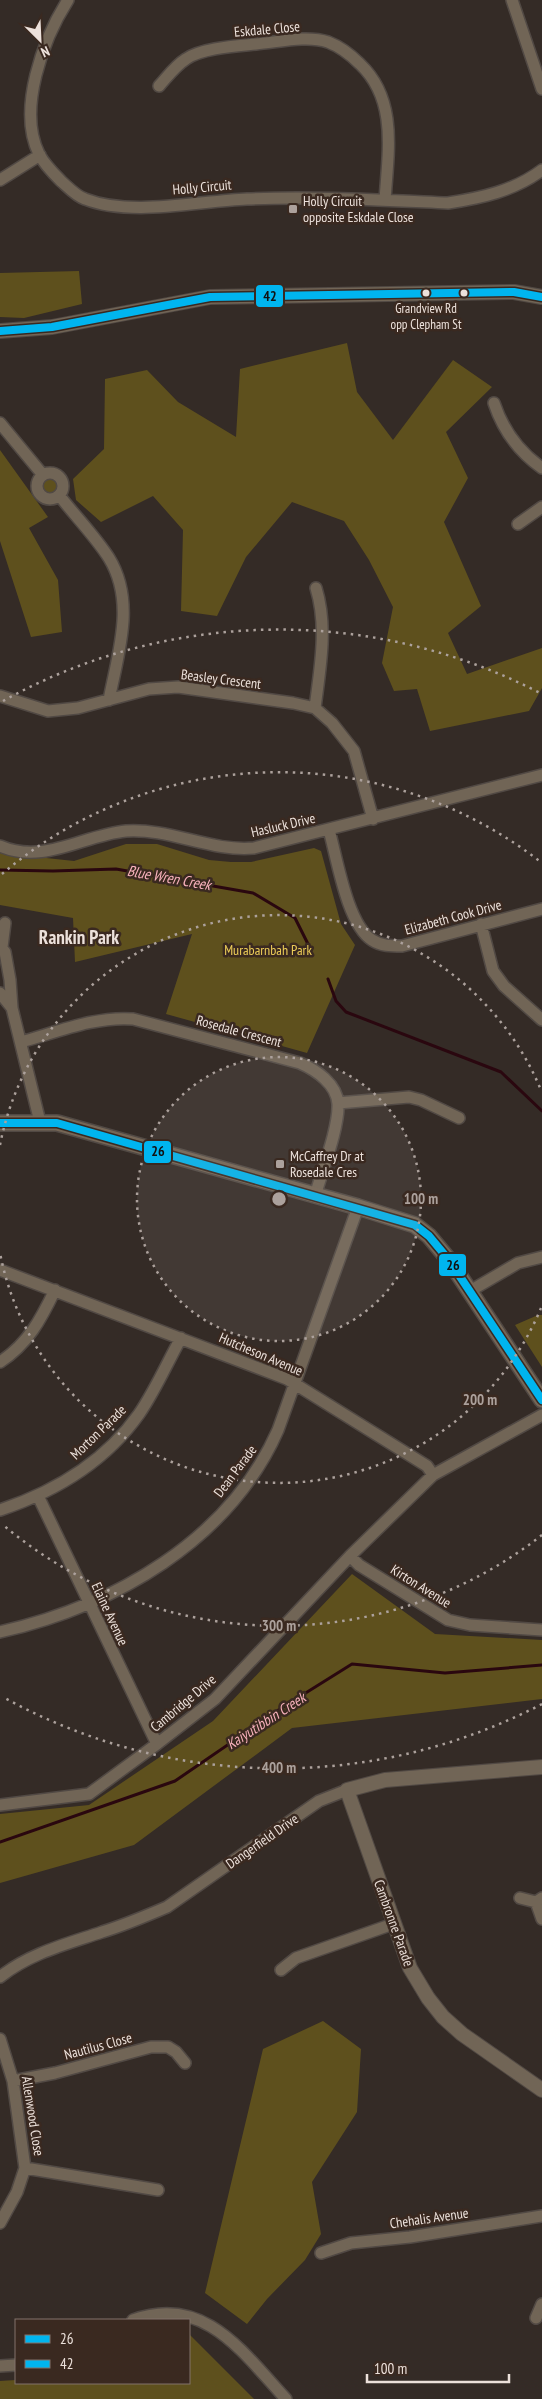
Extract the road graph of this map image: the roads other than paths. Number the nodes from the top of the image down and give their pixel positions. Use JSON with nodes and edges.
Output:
{"nodes":[{"id":1,"x":68,"y":0,"type":"edge"},
{"id":2,"x":512,"y":0,"type":"edge"},
{"id":3,"x":159,"y":86,"type":"dead end"},
{"id":4,"x":542,"y":89,"type":"edge"},
{"id":5,"x":40,"y":155,"type":"junction"},
{"id":6,"x":542,"y":170,"type":"edge"},
{"id":7,"x":0,"y":180,"type":"edge"},
{"id":8,"x":385,"y":200,"type":"junction"},
{"id":9,"x":542,"y":297,"type":"edge"},
{"id":10,"x":0,"y":331,"type":"edge"},
{"id":11,"x":494,"y":403,"type":"dead end"},
{"id":12,"x":0,"y":423,"type":"edge"},
{"id":13,"x":542,"y":468,"type":"edge"},
{"id":14,"x":43,"y":475,"type":"junction"},
{"id":15,"x":59,"y":495,"type":"junction"},
{"id":16,"x":542,"y":507,"type":"edge"},
{"id":17,"x":518,"y":524,"type":"dead end"},
{"id":18,"x":316,"y":588,"type":"dead end"},
{"id":19,"x":0,"y":696,"type":"edge"},
{"id":20,"x":109,"y":700,"type":"junction"},
{"id":21,"x":315,"y":708,"type":"junction"},
{"id":22,"x":542,"y":775,"type":"edge"},
{"id":23,"x":373,"y":819,"type":"junction"},
{"id":24,"x":329,"y":830,"type":"junction"},
{"id":25,"x":0,"y":846,"type":"edge"},
{"id":26,"x":542,"y":910,"type":"edge"},
{"id":27,"x":5,"y":923,"type":"dead end"},
{"id":28,"x":481,"y":924,"type":"junction"},
{"id":29,"x":1,"y":947,"type":"edge"},
{"id":30,"x":0,"y":993,"type":"edge"},
{"id":31,"x":12,"y":1008,"type":"junction"},
{"id":32,"x":542,"y":1020,"type":"edge"},
{"id":33,"x":21,"y":1042,"type":"junction"},
{"id":34,"x":338,"y":1103,"type":"junction"},
{"id":35,"x":458,"y":1118,"type":"dead end"},
{"id":36,"x":40,"y":1122,"type":"junction"},
{"id":37,"x":0,"y":1123,"type":"edge"},
{"id":38,"x":315,"y":1196,"type":"junction"},
{"id":39,"x":358,"y":1207,"type":"junction"},
{"id":40,"x":542,"y":1257,"type":"edge"},
{"id":41,"x":0,"y":1270,"type":"edge"},
{"id":42,"x":55,"y":1290,"type":"junction"},
{"id":43,"x":470,"y":1291,"type":"junction"},
{"id":44,"x":181,"y":1338,"type":"junction"},
{"id":45,"x":0,"y":1362,"type":"edge"},
{"id":46,"x":295,"y":1383,"type":"junction"},
{"id":47,"x":542,"y":1400,"type":"edge"},
{"id":48,"x":542,"y":1415,"type":"edge"},
{"id":49,"x":433,"y":1475,"type":"junction"},
{"id":50,"x":38,"y":1496,"type":"junction"},
{"id":51,"x":0,"y":1510,"type":"edge"},
{"id":52,"x":350,"y":1556,"type":"junction"},
{"id":53,"x":89,"y":1604,"type":"junction"},
{"id":54,"x":542,"y":1630,"type":"edge"},
{"id":55,"x":0,"y":1632,"type":"edge"},
{"id":56,"x":157,"y":1744,"type":"junction"},
{"id":57,"x":542,"y":1767,"type":"edge"},
{"id":58,"x":347,"y":1790,"type":"junction"},
{"id":59,"x":0,"y":1805,"type":"edge"},
{"id":60,"x":520,"y":1898,"type":"dead end"},
{"id":61,"x":539,"y":1900,"type":"edge"},
{"id":62,"x":542,"y":1919,"type":"edge"},
{"id":63,"x":393,"y":1924,"type":"junction"},
{"id":64,"x":281,"y":1970,"type":"dead end"},
{"id":65,"x":0,"y":1977,"type":"edge"},
{"id":66,"x":0,"y":2039,"type":"edge"},
{"id":67,"x":185,"y":2063,"type":"dead end"},
{"id":68,"x":13,"y":2081,"type":"junction"},
{"id":69,"x":542,"y":2090,"type":"edge"},
{"id":70,"x":25,"y":2168,"type":"junction"},
{"id":71,"x":158,"y":2190,"type":"dead end"},
{"id":72,"x":542,"y":2216,"type":"edge"},
{"id":73,"x":0,"y":2223,"type":"edge"},
{"id":74,"x":321,"y":2252,"type":"dead end"},
{"id":75,"x":542,"y":2304,"type":"edge"},
{"id":76,"x":536,"y":2318,"type":"dead end"},
{"id":77,"x":138,"y":2319,"type":"edge"},
{"id":78,"x":15,"y":2365,"type":"edge"},
{"id":79,"x":0,"y":2366,"type":"edge"},
{"id":80,"x":286,"y":2399,"type":"edge"}],
"edges":[{"from":1,"to":5,"type":"street","name":"Holly Circuit"},
{"from":2,"to":4,"type":"street"},
{"from":3,"to":8,"type":"street","name":"Eskdale Close"},
{"from":5,"to":7,"type":"street"},
{"from":5,"to":8,"type":"street","name":"Holly Circuit"},
{"from":6,"to":8,"type":"street","name":"Holly Circuit"},
{"from":9,"to":10,"type":"street"},
{"from":11,"to":13,"type":"street"},
{"from":12,"to":14,"type":"street"},
{"from":14,"to":15,"type":"street"},
{"from":14,"to":15,"type":"street"},
{"from":15,"to":20,"type":"street"},
{"from":16,"to":17,"type":"street"},
{"from":18,"to":21,"type":"street"},
{"from":19,"to":20,"type":"street","name":"Beasley Crescent"},
{"from":20,"to":21,"type":"street","name":"Beasley Crescent"},
{"from":21,"to":23,"type":"street"},
{"from":22,"to":23,"type":"street","name":"Hasluck Drive"},
{"from":23,"to":24,"type":"street","name":"Hasluck Drive"},
{"from":24,"to":25,"type":"street","name":"Hasluck Drive"},
{"from":24,"to":28,"type":"street","name":"Elizabeth Cook Drive"},
{"from":26,"to":28,"type":"street","name":"Elizabeth Cook Drive"},
{"from":27,"to":29,"type":"street"},
{"from":28,"to":32,"type":"street"},
{"from":29,"to":31,"type":"street"},
{"from":30,"to":31,"type":"street"},
{"from":31,"to":33,"type":"street"},
{"from":33,"to":34,"type":"street","name":"Rosedale Crescent"},
{"from":33,"to":36,"type":"street"},
{"from":34,"to":35,"type":"street"},
{"from":34,"to":38,"type":"street"},
{"from":36,"to":37,"type":"main road"},
{"from":36,"to":38,"type":"main road"},
{"from":38,"to":39,"type":"main road"},
{"from":39,"to":43,"type":"main road"},
{"from":39,"to":46,"type":"street","name":"Dean Parade"},
{"from":40,"to":43,"type":"street"},
{"from":41,"to":42,"type":"street","name":"Hutcheson Avenue"},
{"from":42,"to":44,"type":"street","name":"Hutcheson Avenue"},
{"from":42,"to":45,"type":"street"},
{"from":43,"to":47,"type":"main road"},
{"from":44,"to":46,"type":"street","name":"Hutcheson Avenue"},
{"from":44,"to":50,"type":"street","name":"Morton Parade"},
{"from":46,"to":49,"type":"street","name":"Hutcheson Avenue"},
{"from":46,"to":53,"type":"street","name":"Dean Parade"},
{"from":48,"to":49,"type":"street"},
{"from":49,"to":52,"type":"street","name":"Cambridge Drive"},
{"from":50,"to":51,"type":"street","name":"Morton Parade"},
{"from":50,"to":53,"type":"street","name":"Elaine Avenue"},
{"from":52,"to":54,"type":"street","name":"Kirton Avenue"},
{"from":52,"to":56,"type":"street","name":"Cambridge Drive"},
{"from":53,"to":55,"type":"street","name":"Dean Parade"},
{"from":53,"to":56,"type":"street","name":"Elaine Avenue"},
{"from":56,"to":59,"type":"street","name":"Cambridge Drive"},
{"from":57,"to":58,"type":"street","name":"Dangerfield Drive"},
{"from":58,"to":63,"type":"street","name":"Cambronne Parade"},
{"from":58,"to":65,"type":"street","name":"Dangerfield Drive"},
{"from":60,"to":61,"type":"street"},
{"from":61,"to":62,"type":"street"},
{"from":63,"to":64,"type":"street"},
{"from":63,"to":69,"type":"street","name":"Cambronne Parade"},
{"from":66,"to":68,"type":"street","name":"Allenwood Close"},
{"from":67,"to":68,"type":"street","name":"Nautilus Close"},
{"from":68,"to":70,"type":"street","name":"Allenwood Close"},
{"from":70,"to":71,"type":"street"},
{"from":70,"to":73,"type":"street","name":"Allenwood Close"},
{"from":72,"to":74,"type":"street","name":"Chehalis Avenue"},
{"from":75,"to":76,"type":"street"},
{"from":77,"to":80,"type":"street"},
{"from":78,"to":79,"type":"street"}]}
